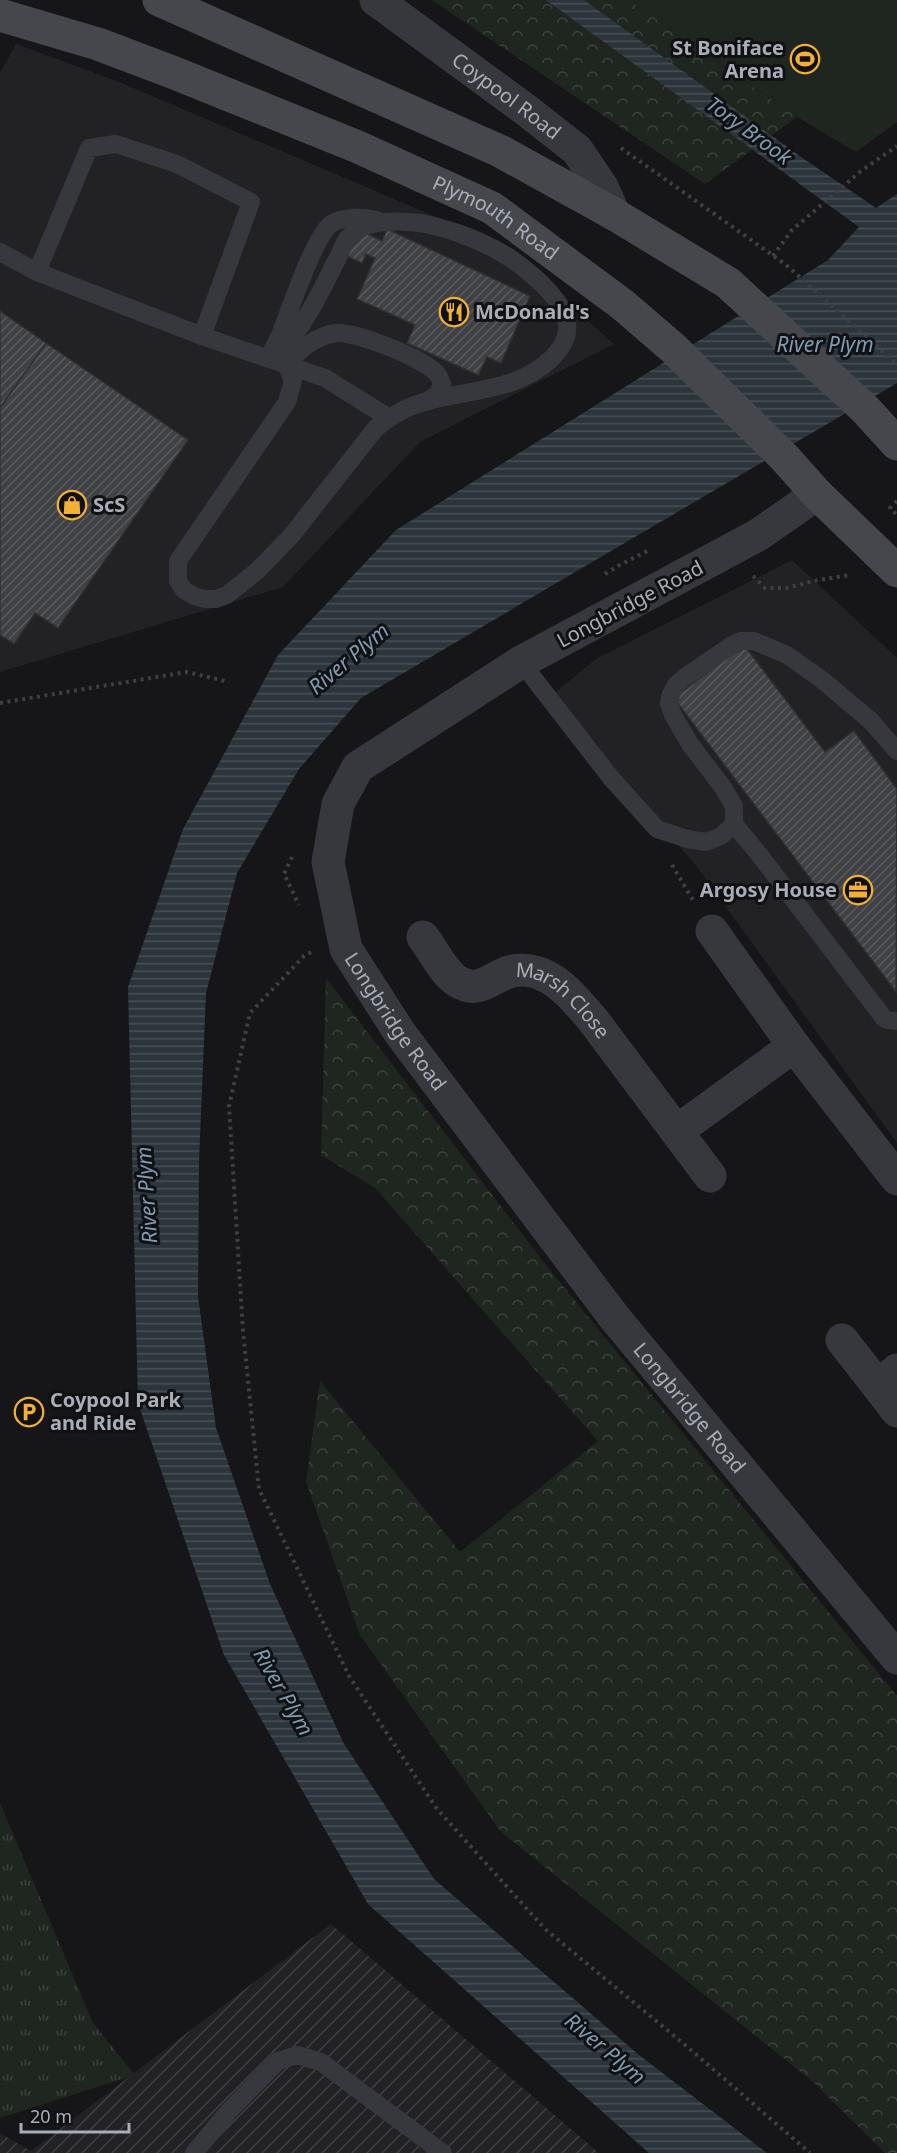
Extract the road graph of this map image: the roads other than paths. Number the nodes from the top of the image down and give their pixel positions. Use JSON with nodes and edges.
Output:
{"nodes":[{"id":1,"x":159,"y":0,"type":"edge"},
{"id":2,"x":376,"y":0,"type":"edge"},
{"id":3,"x":3,"y":13,"type":"edge"},
{"id":4,"x":614,"y":214,"type":"junction"},
{"id":5,"x":385,"y":222,"type":"junction"},
{"id":6,"x":0,"y":252,"type":"edge"},
{"id":7,"x":37,"y":272,"type":"junction"},
{"id":8,"x":202,"y":336,"type":"junction"},
{"id":9,"x":267,"y":358,"type":"junction"},
{"id":10,"x":286,"y":364,"type":"junction"},
{"id":11,"x":425,"y":403,"type":"junction"},
{"id":12,"x":389,"y":418,"type":"junction"},
{"id":13,"x":897,"y":444,"type":"edge"},
{"id":14,"x":817,"y":494,"type":"junction"},
{"id":15,"x":897,"y":571,"type":"edge"},
{"id":16,"x":521,"y":662,"type":"junction"},
{"id":17,"x":897,"y":751,"type":"edge"},
{"id":18,"x":734,"y":824,"type":"junction"},
{"id":19,"x":712,"y":931,"type":"road end"},
{"id":20,"x":423,"y":937,"type":"dead end"},
{"id":21,"x":897,"y":1021,"type":"edge"},
{"id":22,"x":794,"y":1046,"type":"junction"},
{"id":23,"x":677,"y":1131,"type":"junction"},
{"id":24,"x":710,"y":1176,"type":"dead end"},
{"id":25,"x":897,"y":1179,"type":"edge"},
{"id":26,"x":842,"y":1340,"type":"dead end"},
{"id":27,"x":891,"y":1389,"type":"edge"},
{"id":28,"x":897,"y":1658,"type":"edge"},
{"id":29,"x":196,"y":2153,"type":"edge"},
{"id":30,"x":442,"y":2153,"type":"edge"}],
"edges":[{"from":1,"to":4,"type":"main road"},
{"from":2,"to":4,"type":"street","name":"Coypool Road"},
{"from":3,"to":14,"type":"main road","name":"Plymouth Road"},
{"from":4,"to":13,"type":"main road"},
{"from":5,"to":9,"type":"lane"},
{"from":5,"to":9,"type":"lane"},
{"from":5,"to":11,"type":"lane"},
{"from":6,"to":7,"type":"lane"},
{"from":7,"to":8,"type":"lane"},
{"from":7,"to":8,"type":"lane"},
{"from":8,"to":9,"type":"lane"},
{"from":9,"to":10,"type":"lane"},
{"from":10,"to":11,"type":"lane"},
{"from":10,"to":12,"type":"lane"},
{"from":10,"to":12,"type":"lane"},
{"from":11,"to":12,"type":"lane"},
{"from":14,"to":15,"type":"main road","name":"Plymouth Road"},
{"from":14,"to":16,"type":"street","name":"Longbridge Road"},
{"from":16,"to":18,"type":"lane"},
{"from":16,"to":28,"type":"street","name":"Longbridge Road"},
{"from":17,"to":18,"type":"lane"},
{"from":18,"to":21,"type":"lane"},
{"from":19,"to":22,"type":"street"},
{"from":20,"to":23,"type":"street","name":"Marsh Close"},
{"from":22,"to":23,"type":"street"},
{"from":22,"to":25,"type":"street"},
{"from":23,"to":24,"type":"street","name":"Marsh Close"},
{"from":26,"to":27,"type":"street"},
{"from":29,"to":30,"type":"lane"}]}
